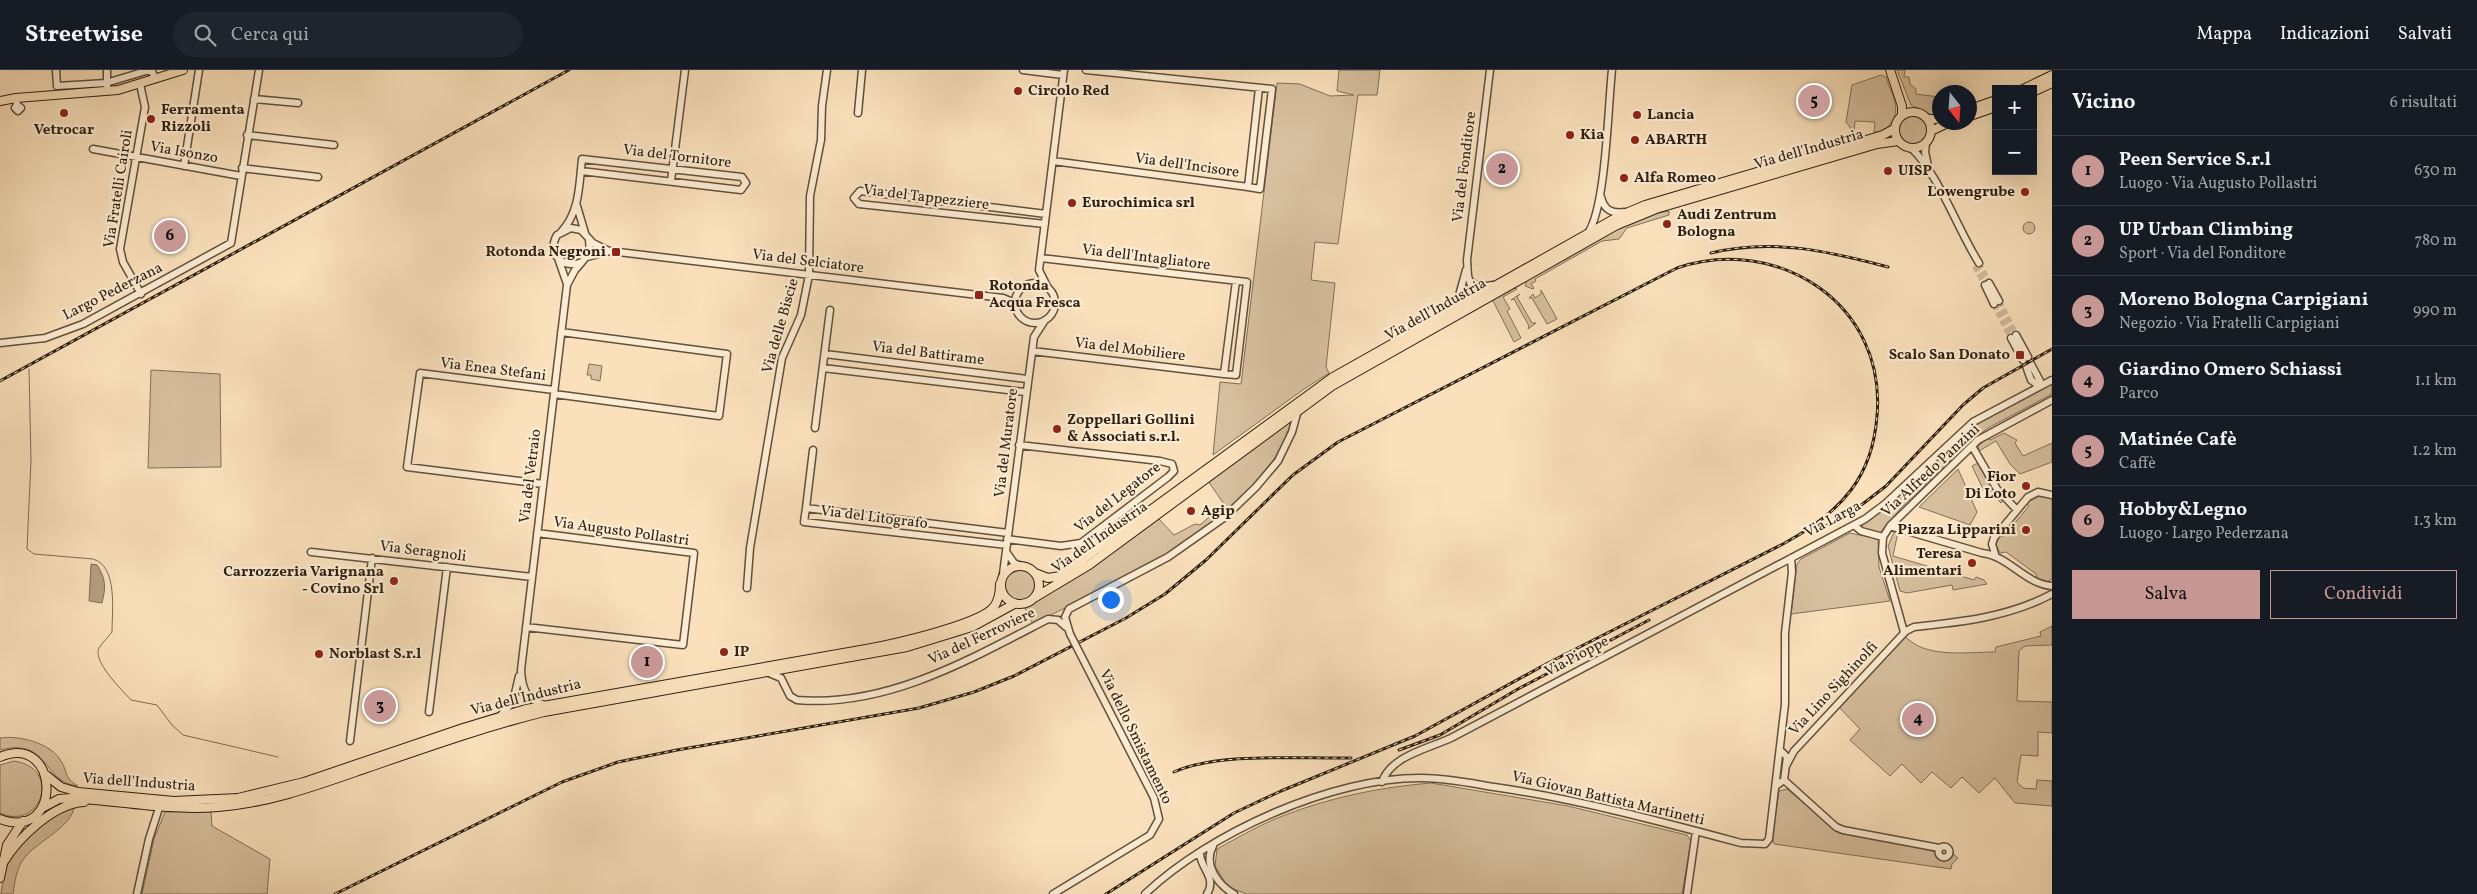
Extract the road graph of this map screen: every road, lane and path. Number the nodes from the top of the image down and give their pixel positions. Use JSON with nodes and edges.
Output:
{"nodes":[{"id":1,"x":56,"y":70,"type":"edge"},
{"id":2,"x":107,"y":70,"type":"edge"},
{"id":3,"x":183,"y":70,"type":"edge"},
{"id":4,"x":199,"y":70,"type":"edge"},
{"id":5,"x":259,"y":70,"type":"edge"},
{"id":6,"x":685,"y":70,"type":"edge"},
{"id":7,"x":827,"y":70,"type":"edge"},
{"id":8,"x":862,"y":70,"type":"edge"},
{"id":9,"x":1022,"y":70,"type":"edge"},
{"id":10,"x":1086,"y":70,"type":"edge"},
{"id":11,"x":1490,"y":70,"type":"edge"},
{"id":12,"x":1612,"y":70,"type":"edge"},
{"id":13,"x":1890,"y":70,"type":"edge"},
{"id":14,"x":153,"y":71,"type":"edge"},
{"id":15,"x":1064,"y":73,"type":"edge"},
{"id":16,"x":2052,"y":76,"type":"edge"},
{"id":17,"x":155,"y":79,"type":"junction"},
{"id":18,"x":106,"y":83,"type":"junction"},
{"id":19,"x":2052,"y":83,"type":"edge"},
{"id":20,"x":140,"y":84,"type":"junction"},
{"id":21,"x":1895,"y":84,"type":"junction"},
{"id":22,"x":2032,"y":85,"type":"edge"},
{"id":23,"x":1259,"y":88,"type":"junction"},
{"id":24,"x":2037,"y":90,"type":"edge"},
{"id":25,"x":107,"y":92,"type":"junction"},
{"id":26,"x":254,"y":99,"type":"junction"},
{"id":27,"x":0,"y":101,"type":"edge"},
{"id":28,"x":1992,"y":101,"type":"edge"},
{"id":29,"x":298,"y":103,"type":"dead end"},
{"id":30,"x":1977,"y":107,"type":"edge"},
{"id":31,"x":1992,"y":108,"type":"edge"},
{"id":32,"x":1914,"y":112,"type":"junction"},
{"id":33,"x":858,"y":113,"type":"dead end"},
{"id":34,"x":1977,"y":114,"type":"edge"},
{"id":35,"x":1902,"y":115,"type":"junction"},
{"id":36,"x":1928,"y":119,"type":"junction"},
{"id":37,"x":1932,"y":119,"type":"edge"},
{"id":38,"x":1894,"y":129,"type":"junction"},
{"id":39,"x":1931,"y":131,"type":"joint"},
{"id":40,"x":247,"y":136,"type":"junction"},
{"id":41,"x":1898,"y":141,"type":"junction"},
{"id":42,"x":1926,"y":143,"type":"junction"},
{"id":43,"x":334,"y":145,"type":"dead end"},
{"id":44,"x":1911,"y":148,"type":"junction"},
{"id":45,"x":93,"y":149,"type":"dead end"},
{"id":46,"x":136,"y":157,"type":"junction"},
{"id":47,"x":1053,"y":161,"type":"junction"},
{"id":48,"x":184,"y":166,"type":"junction"},
{"id":49,"x":672,"y":169,"type":"junction"},
{"id":50,"x":581,"y":170,"type":"junction"},
{"id":51,"x":1928,"y":170,"type":"junction"},
{"id":52,"x":242,"y":172,"type":"junction"},
{"id":53,"x":318,"y":177,"type":"dead end"},
{"id":54,"x":671,"y":181,"type":"junction"},
{"id":55,"x":1248,"y":187,"type":"junction"},
{"id":56,"x":1600,"y":191,"type":"junction"},
{"id":57,"x":951,"y":203,"type":"junction"},
{"id":58,"x":576,"y":206,"type":"junction"},
{"id":59,"x":1628,"y":212,"type":"junction"},
{"id":60,"x":949,"y":214,"type":"junction"},
{"id":61,"x":1046,"y":214,"type":"junction"},
{"id":62,"x":1045,"y":224,"type":"junction"},
{"id":63,"x":561,"y":232,"type":"junction"},
{"id":64,"x":1588,"y":233,"type":"junction"},
{"id":65,"x":585,"y":234,"type":"junction"},
{"id":66,"x":589,"y":240,"type":"junction"},
{"id":67,"x":610,"y":251,"type":"junction"},
{"id":68,"x":587,"y":257,"type":"junction"},
{"id":69,"x":1041,"y":258,"type":"junction"},
{"id":70,"x":558,"y":259,"type":"junction"},
{"id":71,"x":582,"y":262,"type":"junction"},
{"id":72,"x":1977,"y":265,"type":"tunnel mouth"},
{"id":73,"x":1467,"y":266,"type":"junction"},
{"id":74,"x":1039,"y":270,"type":"junction"},
{"id":75,"x":809,"y":275,"type":"junction"},
{"id":76,"x":1469,"y":280,"type":"junction"},
{"id":77,"x":1236,"y":281,"type":"junction"},
{"id":78,"x":1462,"y":284,"type":"junction"},
{"id":79,"x":1497,"y":284,"type":"junction"},
{"id":80,"x":1987,"y":284,"type":"tunnel mouth"},
{"id":81,"x":567,"y":285,"type":"junction"},
{"id":82,"x":1026,"y":285,"type":"junction"},
{"id":83,"x":1047,"y":286,"type":"junction"},
{"id":84,"x":141,"y":294,"type":"junction"},
{"id":85,"x":1017,"y":294,"type":"junction"},
{"id":86,"x":1003,"y":298,"type":"junction"},
{"id":87,"x":1474,"y":300,"type":"junction"},
{"id":88,"x":1997,"y":302,"type":"tunnel mouth"},
{"id":89,"x":1015,"y":303,"type":"junction"},
{"id":90,"x":830,"y":310,"type":"dead end"},
{"id":91,"x":1450,"y":310,"type":"junction"},
{"id":92,"x":1025,"y":320,"type":"junction"},
{"id":93,"x":1045,"y":320,"type":"junction"},
{"id":94,"x":561,"y":332,"type":"junction"},
{"id":95,"x":2014,"y":336,"type":"tunnel mouth"},
{"id":96,"x":1034,"y":337,"type":"junction"},
{"id":97,"x":0,"y":343,"type":"edge"},
{"id":98,"x":1032,"y":351,"type":"junction"},
{"id":99,"x":825,"y":354,"type":"junction"},
{"id":100,"x":823,"y":368,"type":"junction"},
{"id":101,"x":1224,"y":374,"type":"junction"},
{"id":102,"x":1028,"y":379,"type":"junction"},
{"id":103,"x":2052,"y":380,"type":"edge"},
{"id":104,"x":2039,"y":386,"type":"junction"},
{"id":105,"x":554,"y":392,"type":"junction"},
{"id":106,"x":1025,"y":392,"type":"junction"},
{"id":107,"x":2052,"y":400,"type":"edge"},
{"id":108,"x":1298,"y":410,"type":"junction"},
{"id":109,"x":815,"y":428,"type":"dead end"},
{"id":110,"x":1019,"y":445,"type":"junction"},
{"id":111,"x":1972,"y":446,"type":"junction"},
{"id":112,"x":813,"y":450,"type":"dead end"},
{"id":113,"x":543,"y":484,"type":"junction"},
{"id":114,"x":2052,"y":495,"type":"edge"},
{"id":115,"x":806,"y":508,"type":"junction"},
{"id":116,"x":2017,"y":510,"type":"junction"},
{"id":117,"x":910,"y":521,"type":"junction"},
{"id":118,"x":1854,"y":525,"type":"junction"},
{"id":119,"x":1890,"y":526,"type":"junction"},
{"id":120,"x":537,"y":533,"type":"junction"},
{"id":121,"x":909,"y":535,"type":"junction"},
{"id":122,"x":1883,"y":537,"type":"junction"},
{"id":123,"x":1007,"y":543,"type":"junction"},
{"id":124,"x":311,"y":552,"type":"dead end"},
{"id":125,"x":1996,"y":554,"type":"junction"},
{"id":126,"x":372,"y":558,"type":"junction"},
{"id":127,"x":1790,"y":558,"type":"junction"},
{"id":128,"x":1021,"y":566,"type":"junction"},
{"id":129,"x":447,"y":567,"type":"junction"},
{"id":130,"x":1004,"y":574,"type":"junction"},
{"id":131,"x":1035,"y":574,"type":"junction"},
{"id":132,"x":532,"y":577,"type":"junction"},
{"id":133,"x":1000,"y":584,"type":"junction"},
{"id":134,"x":2052,"y":586,"type":"edge"},
{"id":135,"x":747,"y":588,"type":"dead end"},
{"id":136,"x":2052,"y":594,"type":"edge"},
{"id":137,"x":1034,"y":598,"type":"junction"},
{"id":138,"x":1014,"y":604,"type":"junction"},
{"id":139,"x":526,"y":628,"type":"junction"},
{"id":140,"x":1068,"y":631,"type":"junction"},
{"id":141,"x":1904,"y":632,"type":"junction"},
{"id":142,"x":521,"y":670,"type":"junction"},
{"id":143,"x":766,"y":673,"type":"junction"},
{"id":144,"x":522,"y":687,"type":"junction"},
{"id":145,"x":515,"y":695,"type":"junction"},
{"id":146,"x":545,"y":705,"type":"junction"},
{"id":147,"x":428,"y":712,"type":"dead end"},
{"id":148,"x":524,"y":712,"type":"junction"},
{"id":149,"x":499,"y":716,"type":"junction"},
{"id":150,"x":350,"y":740,"type":"dead end"},
{"id":151,"x":1781,"y":751,"type":"junction"},
{"id":152,"x":0,"y":757,"type":"edge"},
{"id":153,"x":1786,"y":766,"type":"junction"},
{"id":154,"x":46,"y":775,"type":"junction"},
{"id":155,"x":1784,"y":780,"type":"junction"},
{"id":156,"x":1382,"y":782,"type":"junction"},
{"id":157,"x":1776,"y":784,"type":"junction"},
{"id":158,"x":93,"y":801,"type":"junction"},
{"id":159,"x":42,"y":808,"type":"junction"},
{"id":160,"x":159,"y":808,"type":"junction"},
{"id":161,"x":0,"y":819,"type":"edge"},
{"id":162,"x":23,"y":821,"type":"junction"},
{"id":163,"x":1696,"y":831,"type":"junction"},
{"id":164,"x":1214,"y":844,"type":"junction"},
{"id":165,"x":1939,"y":848,"type":"dead end"},
{"id":166,"x":1200,"y":854,"type":"junction"},
{"id":167,"x":1208,"y":861,"type":"junction"},
{"id":168,"x":3,"y":863,"type":"junction"},
{"id":169,"x":1182,"y":865,"type":"junction"},
{"id":170,"x":1203,"y":867,"type":"junction"},
{"id":171,"x":0,"y":878,"type":"edge"},
{"id":172,"x":137,"y":894,"type":"edge"},
{"id":173,"x":1053,"y":894,"type":"edge"},
{"id":174,"x":1145,"y":894,"type":"edge"},
{"id":175,"x":1207,"y":894,"type":"edge"},
{"id":176,"x":1234,"y":894,"type":"edge"},
{"id":177,"x":1687,"y":894,"type":"edge"}],
"edges":[{"from":1,"to":18,"type":"street"},
{"from":2,"to":18,"type":"street"},
{"from":3,"to":17,"type":"main road"},
{"from":4,"to":48,"type":"street"},
{"from":5,"to":26,"type":"street"},
{"from":6,"to":49,"type":"street"},
{"from":7,"to":75,"type":"street","name":"Via delle Biscie"},
{"from":8,"to":33,"type":"street"},
{"from":9,"to":15,"type":"street"},
{"from":10,"to":23,"type":"street"},
{"from":11,"to":73,"type":"street","name":"Via del Fonditore"},
{"from":12,"to":56,"type":"street"},
{"from":13,"to":21,"type":"main road"},
{"from":14,"to":17,"type":"street"},
{"from":14,"to":18,"type":"street"},
{"from":15,"to":47,"type":"street"},
{"from":16,"to":22,"type":"main road"},
{"from":17,"to":20,"type":"main road"},
{"from":18,"to":25,"type":"street"},
{"from":19,"to":24,"type":"main road"},
{"from":20,"to":25,"type":"main road"},
{"from":20,"to":46,"type":"street","name":"Via Fratelli Cairoli"},
{"from":21,"to":32,"type":"main road"},
{"from":21,"to":35,"type":"main road"},
{"from":23,"to":55,"type":"street","name":"Via dell'Incisore"},
{"from":23,"to":55,"type":"street"},
{"from":25,"to":27,"type":"main road"},
{"from":26,"to":29,"type":"street"},
{"from":26,"to":40,"type":"street"},
{"from":28,"to":30,"type":"main road"},
{"from":31,"to":34,"type":"main road"},
{"from":32,"to":35,"type":"main road"},
{"from":32,"to":36,"type":"main road"},
{"from":35,"to":38,"type":"main road"},
{"from":36,"to":37,"type":"main road"},
{"from":36,"to":39,"type":"main road"},
{"from":38,"to":41,"type":"main road"},
{"from":38,"to":59,"type":"main road","name":"Via dell'Industria"},
{"from":39,"to":42,"type":"main road"},
{"from":40,"to":43,"type":"street"},
{"from":40,"to":52,"type":"street"},
{"from":41,"to":44,"type":"main road"},
{"from":41,"to":87,"type":"main road","name":"Via dell'Industria"},
{"from":42,"to":44,"type":"main road"},
{"from":42,"to":51,"type":"street"},
{"from":44,"to":51,"type":"street"},
{"from":45,"to":46,"type":"street","name":"Via Isonzo"},
{"from":46,"to":48,"type":"street","name":"Via Isonzo"},
{"from":46,"to":84,"type":"street","name":"Via Fratelli Cairoli"},
{"from":47,"to":55,"type":"street","name":"Via dell'Incisore"},
{"from":47,"to":61,"type":"street"},
{"from":48,"to":52,"type":"street","name":"Via Isonzo"},
{"from":49,"to":50,"type":"street","name":"Via del Tornitore"},
{"from":49,"to":54,"type":"street"},
{"from":49,"to":54,"type":"street","name":"Via del Tornitore"},
{"from":50,"to":54,"type":"street","name":"Via del Tornitore"},
{"from":50,"to":58,"type":"street"},
{"from":51,"to":72,"type":"street"},
{"from":52,"to":53,"type":"street","name":"Via Isonzo"},
{"from":52,"to":84,"type":"street","name":"Largo Pederzana"},
{"from":56,"to":59,"type":"street"},
{"from":56,"to":64,"type":"street"},
{"from":57,"to":60,"type":"street"},
{"from":57,"to":60,"type":"street","name":"Via del Tappezziere"},
{"from":57,"to":61,"type":"street","name":"Via del Tappezziere"},
{"from":58,"to":63,"type":"street"},
{"from":58,"to":65,"type":"street"},
{"from":59,"to":64,"type":"main road","name":"Via dell'Industria"},
{"from":60,"to":62,"type":"street","name":"Via del Tappezziere"},
{"from":61,"to":62,"type":"street"},
{"from":62,"to":69,"type":"street"},
{"from":63,"to":65,"type":"street"},
{"from":63,"to":70,"type":"street"},
{"from":64,"to":79,"type":"main road","name":"Via dell'Industria"},
{"from":65,"to":66,"type":"street"},
{"from":66,"to":67,"type":"street","name":"Via del Selciatore"},
{"from":66,"to":68,"type":"street"},
{"from":67,"to":68,"type":"street","name":"Via del Selciatore"},
{"from":67,"to":75,"type":"street","name":"Via del Selciatore"},
{"from":68,"to":71,"type":"street"},
{"from":69,"to":74,"type":"street"},
{"from":69,"to":77,"type":"street","name":"Via dell'Intagliatore"},
{"from":70,"to":71,"type":"street"},
{"from":70,"to":81,"type":"street","name":"Via del Vetraio"},
{"from":71,"to":81,"type":"street","name":"Via del Vetraio"},
{"from":73,"to":76,"type":"street","name":"Via del Fonditore"},
{"from":73,"to":78,"type":"street","name":"Via del Fonditore"},
{"from":74,"to":82,"type":"street"},
{"from":74,"to":83,"type":"street"},
{"from":75,"to":86,"type":"street","name":"Via del Selciatore"},
{"from":75,"to":135,"type":"street","name":"Via delle Biscie"},
{"from":76,"to":79,"type":"street"},
{"from":76,"to":87,"type":"street","name":"Via del Fonditore"},
{"from":77,"to":101,"type":"street"},
{"from":77,"to":101,"type":"street","name":"Via dell'Intagliatore"},
{"from":78,"to":87,"type":"street"},
{"from":78,"to":91,"type":"street","name":"Via del Fonditore"},
{"from":79,"to":87,"type":"main road","name":"Via dell'Industria"},
{"from":80,"to":88,"type":"street"},
{"from":81,"to":94,"type":"street","name":"Via del Vetraio"},
{"from":82,"to":83,"type":"street"},
{"from":82,"to":85,"type":"street"},
{"from":83,"to":93,"type":"street"},
{"from":84,"to":97,"type":"street","name":"Largo Pederzana"},
{"from":85,"to":86,"type":"street","name":"Via del Selciatore"},
{"from":85,"to":89,"type":"street"},
{"from":86,"to":89,"type":"street","name":"Via del Selciatore"},
{"from":87,"to":91,"type":"main road","name":"Via dell'Industria"},
{"from":87,"to":108,"type":"main road","name":"Via dell'Industria"},
{"from":89,"to":92,"type":"street"},
{"from":90,"to":99,"type":"street"},
{"from":91,"to":131,"type":"main road","name":"Via dell'Industria"},
{"from":92,"to":93,"type":"street"},
{"from":92,"to":96,"type":"street"},
{"from":93,"to":96,"type":"street","name":"Via del Muratore"},
{"from":94,"to":105,"type":"street","name":"Via del Vetraio"},
{"from":94,"to":105,"type":"street"},
{"from":95,"to":104,"type":"street"},
{"from":96,"to":98,"type":"street","name":"Via del Muratore"},
{"from":98,"to":101,"type":"street","name":"Via del Mobiliere"},
{"from":98,"to":102,"type":"street","name":"Via del Muratore"},
{"from":99,"to":100,"type":"street"},
{"from":99,"to":102,"type":"street","name":"Via del Battirame"},
{"from":100,"to":106,"type":"street","name":"Via del Battirame"},
{"from":100,"to":109,"type":"street"},
{"from":102,"to":106,"type":"street","name":"Via del Muratore"},
{"from":103,"to":104,"type":"street","name":"Via Larga"},
{"from":104,"to":118,"type":"street","name":"Via Larga"},
{"from":105,"to":113,"type":"street","name":"Via del Vetraio"},
{"from":105,"to":113,"type":"street","name":"Via Enea Stefani"},
{"from":106,"to":110,"type":"street","name":"Via del Muratore"},
{"from":107,"to":111,"type":"street","name":"Via Alfredo Panzini"},
{"from":108,"to":137,"type":"main road","name":"Via dell'Industria"},
{"from":108,"to":140,"type":"street"},
{"from":110,"to":123,"type":"street","name":"Via del Muratore"},
{"from":110,"to":123,"type":"street","name":"Via del Legatore"},
{"from":111,"to":116,"type":"street"},
{"from":111,"to":119,"type":"street","name":"Via Alfredo Panzini"},
{"from":112,"to":115,"type":"street"},
{"from":113,"to":120,"type":"street","name":"Via del Vetraio"},
{"from":114,"to":116,"type":"street"},
{"from":115,"to":117,"type":"street","name":"Via del Litografo"},
{"from":115,"to":121,"type":"street","name":"Via del Litografo"},
{"from":116,"to":125,"type":"street"},
{"from":117,"to":121,"type":"street"},
{"from":117,"to":123,"type":"street","name":"Via del Litografo"},
{"from":118,"to":122,"type":"street","name":"Via Alfredo Panzini"},
{"from":118,"to":127,"type":"street","name":"Via Larga"},
{"from":119,"to":122,"type":"street","name":"Via Alfredo Panzini"},
{"from":119,"to":125,"type":"street"},
{"from":120,"to":132,"type":"street","name":"Via del Vetraio"},
{"from":120,"to":139,"type":"street","name":"Via Augusto Pollastri"},
{"from":121,"to":123,"type":"street","name":"Via del Litografo"},
{"from":122,"to":141,"type":"street","name":"Via Alfredo Panzini"},
{"from":123,"to":128,"type":"street"},
{"from":123,"to":130,"type":"street","name":"Via del Muratore"},
{"from":124,"to":126,"type":"street","name":"Via Seragnoli"},
{"from":125,"to":134,"type":"street"},
{"from":126,"to":129,"type":"street","name":"Via Seragnoli"},
{"from":126,"to":150,"type":"street"},
{"from":127,"to":151,"type":"street"},
{"from":127,"to":156,"type":"street","name":"Via Pioppe"},
{"from":128,"to":130,"type":"main road"},
{"from":128,"to":131,"type":"main road"},
{"from":129,"to":132,"type":"street","name":"Via Seragnoli"},
{"from":129,"to":147,"type":"street"},
{"from":130,"to":133,"type":"main road"},
{"from":131,"to":137,"type":"main road"},
{"from":132,"to":139,"type":"street","name":"Via del Vetraio"},
{"from":133,"to":138,"type":"main road"},
{"from":133,"to":146,"type":"main road","name":"Via dell'Industria"},
{"from":136,"to":141,"type":"street"},
{"from":137,"to":138,"type":"main road"},
{"from":138,"to":143,"type":"main road","name":"Via dell'Industria"},
{"from":139,"to":142,"type":"street","name":"Via del Vetraio"},
{"from":140,"to":143,"type":"street","name":"Via del Ferroviere"},
{"from":140,"to":173,"type":"street","name":"Via dello Smistamento","bridge":true},
{"from":141,"to":153,"type":"street","name":"Via Lino Sighinolfi"},
{"from":142,"to":144,"type":"street","name":"Via del Vetraio"},
{"from":142,"to":145,"type":"street","name":"Via del Vetraio"},
{"from":143,"to":148,"type":"main road","name":"Via dell'Industria"},
{"from":144,"to":146,"type":"street"},
{"from":144,"to":148,"type":"street","name":"Via del Vetraio"},
{"from":145,"to":148,"type":"street"},
{"from":145,"to":149,"type":"street","name":"Via del Vetraio"},
{"from":146,"to":148,"type":"main road","name":"Via dell'Industria"},
{"from":148,"to":149,"type":"main road","name":"Via dell'Industria"},
{"from":148,"to":160,"type":"main road","name":"Via dell'Industria"},
{"from":149,"to":154,"type":"main road","name":"Via dell'Industria"},
{"from":151,"to":153,"type":"street"},
{"from":151,"to":157,"type":"street"},
{"from":152,"to":154,"type":"main road","name":"Via dell'Industria"},
{"from":153,"to":155,"type":"street"},
{"from":154,"to":159,"type":"main road"},
{"from":155,"to":157,"type":"street"},
{"from":155,"to":165,"type":"street"},
{"from":156,"to":163,"type":"street","name":"Via Giovan Battista Martinetti"},
{"from":156,"to":164,"type":"street","name":"Via Giovan Battista Martinetti"},
{"from":157,"to":163,"type":"street","name":"Via Giovan Battista Martinetti"},
{"from":158,"to":159,"type":"main road","name":"Via dell'Industria"},
{"from":158,"to":160,"type":"main road","name":"Via dell'Industria"},
{"from":158,"to":168,"type":"main road"},
{"from":159,"to":162,"type":"main road","name":"Via dell'Industria"},
{"from":160,"to":172,"type":"street"},
{"from":161,"to":162,"type":"main road"},
{"from":162,"to":168,"type":"main road"},
{"from":163,"to":177,"type":"street"},
{"from":164,"to":166,"type":"street","name":"Via Giovan Battista Martinetti"},
{"from":164,"to":167,"type":"street"},
{"from":166,"to":167,"type":"street"},
{"from":166,"to":169,"type":"street","name":"Via Giovan Battista Martinetti"},
{"from":166,"to":170,"type":"street"},
{"from":167,"to":176,"type":"street"},
{"from":168,"to":171,"type":"main road"},
{"from":169,"to":170,"type":"street"},
{"from":169,"to":174,"type":"street","name":"Via Giovan Battista Martinetti"},
{"from":170,"to":175,"type":"street"}]}
